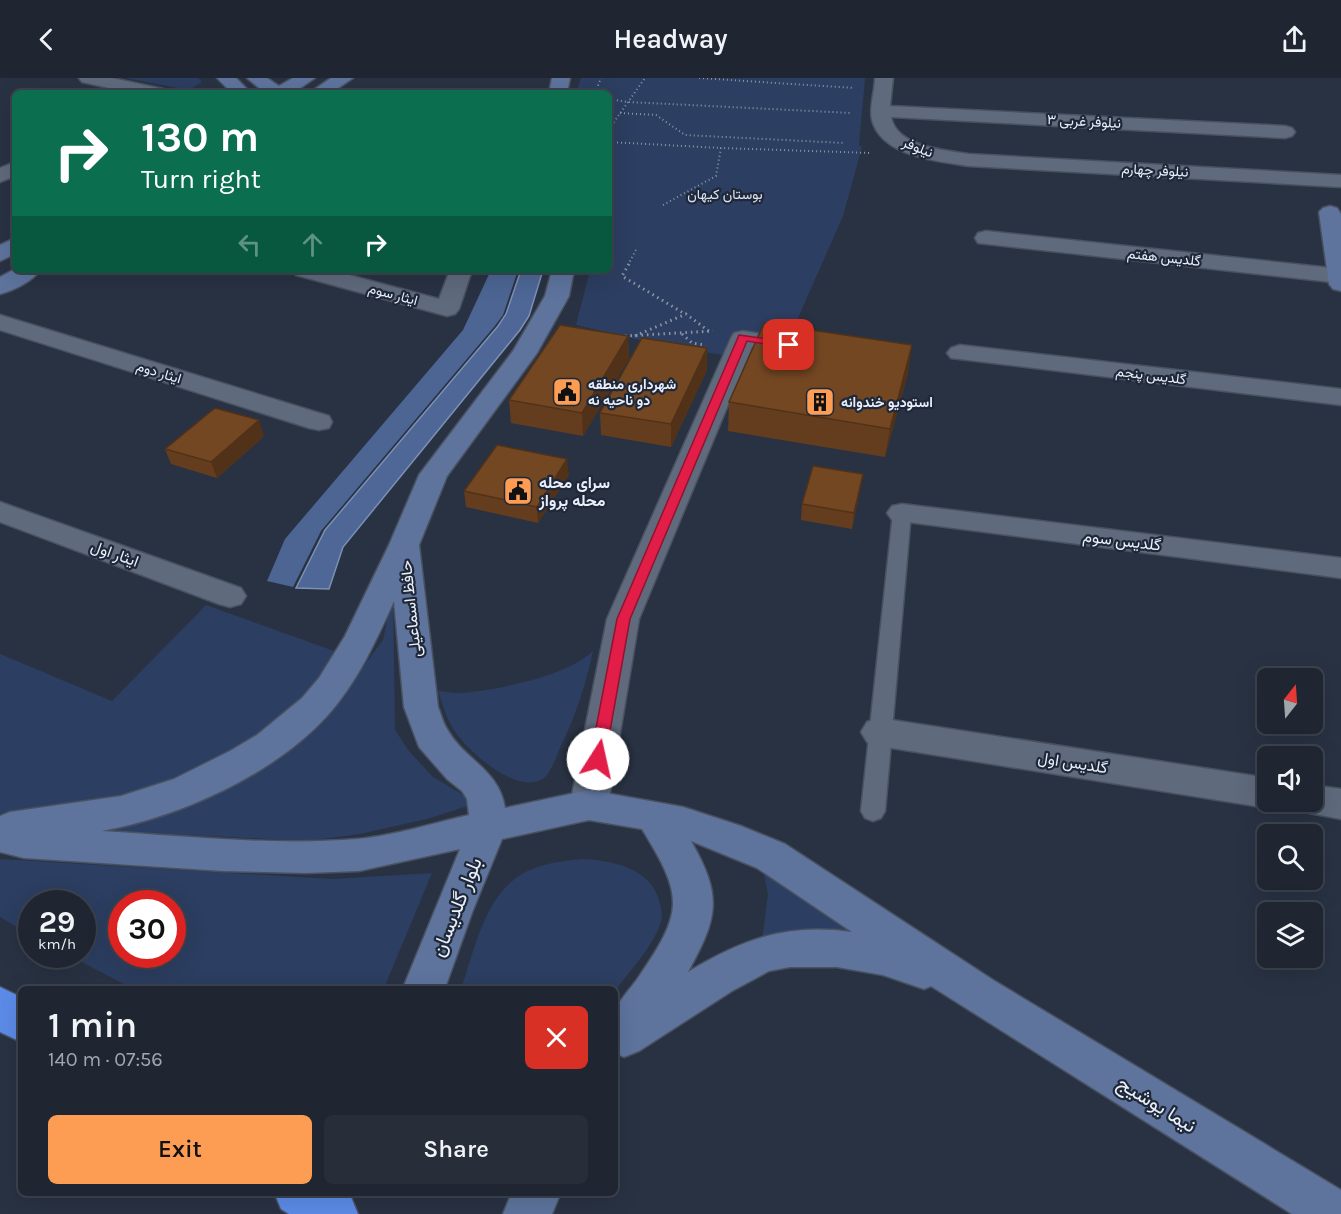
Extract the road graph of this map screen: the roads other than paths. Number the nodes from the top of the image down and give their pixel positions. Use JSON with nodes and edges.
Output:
{"nodes":[{"id":1,"x":88,"y":78,"type":"edge"},
{"id":2,"x":226,"y":78,"type":"edge"},
{"id":3,"x":256,"y":78,"type":"edge"},
{"id":4,"x":306,"y":78,"type":"edge"},
{"id":5,"x":344,"y":78,"type":"edge"},
{"id":6,"x":884,"y":84,"type":"edge"},
{"id":7,"x":143,"y":90,"type":"edge"},
{"id":8,"x":239,"y":90,"type":"edge"},
{"id":9,"x":272,"y":90,"type":"edge"},
{"id":10,"x":285,"y":90,"type":"edge"},
{"id":11,"x":323,"y":90,"type":"edge"},
{"id":12,"x":883,"y":113,"type":"junction"},
{"id":13,"x":1285,"y":132,"type":"dead end"},
{"id":14,"x":12,"y":156,"type":"edge"},
{"id":15,"x":969,"y":160,"type":"joint"},
{"id":16,"x":0,"y":176,"type":"edge"},
{"id":17,"x":1341,"y":181,"type":"edge"},
{"id":18,"x":1341,"y":231,"type":"edge"},
{"id":19,"x":986,"y":238,"type":"dead end"},
{"id":20,"x":24,"y":273,"type":"edge"},
{"id":21,"x":315,"y":273,"type":"edge"},
{"id":22,"x":460,"y":273,"type":"edge"},
{"id":23,"x":563,"y":273,"type":"edge"},
{"id":24,"x":1340,"y":278,"type":"edge"},
{"id":25,"x":0,"y":287,"type":"edge"},
{"id":26,"x":0,"y":322,"type":"edge"},
{"id":27,"x":824,"y":351,"type":"edge"},
{"id":28,"x":960,"y":353,"type":"dead end"},
{"id":29,"x":1341,"y":398,"type":"edge"},
{"id":30,"x":319,"y":422,"type":"dead end"},
{"id":31,"x":0,"y":511,"type":"edge"},
{"id":32,"x":902,"y":513,"type":"joint"},
{"id":33,"x":404,"y":545,"type":"junction"},
{"id":34,"x":1341,"y":568,"type":"edge"},
{"id":35,"x":230,"y":596,"type":"dead end"},
{"id":36,"x":879,"y":732,"type":"junction"},
{"id":37,"x":1257,"y":791,"type":"edge"},
{"id":38,"x":1323,"y":802,"type":"edge"},
{"id":39,"x":1341,"y":804,"type":"edge"},
{"id":40,"x":589,"y":805,"type":"junction"},
{"id":41,"x":873,"y":810,"type":"dead end"},
{"id":42,"x":656,"y":817,"type":"junction"},
{"id":43,"x":489,"y":826,"type":"junction"},
{"id":44,"x":0,"y":830,"type":"edge"},
{"id":45,"x":0,"y":836,"type":"edge"},
{"id":46,"x":424,"y":986,"type":"edge"},
{"id":47,"x":978,"y":994,"type":"junction"},
{"id":48,"x":0,"y":1007,"type":"edge"},
{"id":49,"x":18,"y":1020,"type":"edge"},
{"id":50,"x":619,"y":1043,"type":"edge"},
{"id":51,"x":305,"y":1196,"type":"edge"},
{"id":52,"x":347,"y":1196,"type":"edge"},
{"id":53,"x":535,"y":1196,"type":"edge"},
{"id":54,"x":334,"y":1214,"type":"edge"},
{"id":55,"x":340,"y":1214,"type":"edge"},
{"id":56,"x":527,"y":1214,"type":"edge"},
{"id":57,"x":1336,"y":1214,"type":"edge"}],
"edges":[{"from":1,"to":7,"type":"street"},
{"from":2,"to":8,"type":"street"},
{"from":3,"to":9,"type":"street"},
{"from":4,"to":10,"type":"street"},
{"from":5,"to":11,"type":"street"},
{"from":6,"to":12,"type":"street"},
{"from":12,"to":13,"type":"street","name":"نیلوفر غربی ۳"},
{"from":12,"to":15,"type":"street","name":"نیلوفر"},
{"from":14,"to":16,"type":"street"},
{"from":15,"to":17,"type":"street","name":"نیلوفر چهارم"},
{"from":18,"to":24,"type":"street"},
{"from":19,"to":24,"type":"street","name":"گلدیس هفتم"},
{"from":20,"to":25,"type":"street"},
{"from":21,"to":22,"type":"street","name":"ایثار سوم"},
{"from":23,"to":33,"type":"street","name":"حافظ اسماعیلی"},
{"from":26,"to":30,"type":"street","name":"ایثار دوم"},
{"from":27,"to":40,"type":"street"},
{"from":28,"to":29,"type":"street","name":"گلدیس پنجم"},
{"from":31,"to":35,"type":"street","name":"ایثار اول"},
{"from":32,"to":34,"type":"street","name":"گلدیس سوم"},
{"from":32,"to":36,"type":"lane"},
{"from":33,"to":43,"type":"street","name":"حافظ اسماعیلی"},
{"from":33,"to":44,"type":"street"},
{"from":36,"to":37,"type":"street","name":"گلدیس اول"},
{"from":36,"to":41,"type":"lane"},
{"from":38,"to":39,"type":"street"},
{"from":40,"to":42,"type":"street"},
{"from":40,"to":43,"type":"street"},
{"from":42,"to":47,"type":"street"},
{"from":42,"to":50,"type":"street"},
{"from":43,"to":45,"type":"street"},
{"from":43,"to":46,"type":"street","name":"بلوار گلدیسان"},
{"from":47,"to":50,"type":"street"},
{"from":47,"to":57,"type":"street","name":"نیما یوشیج"},
{"from":48,"to":49,"type":"highway"},
{"from":51,"to":54,"type":"highway"},
{"from":52,"to":55,"type":"street"},
{"from":53,"to":56,"type":"street"}]}
